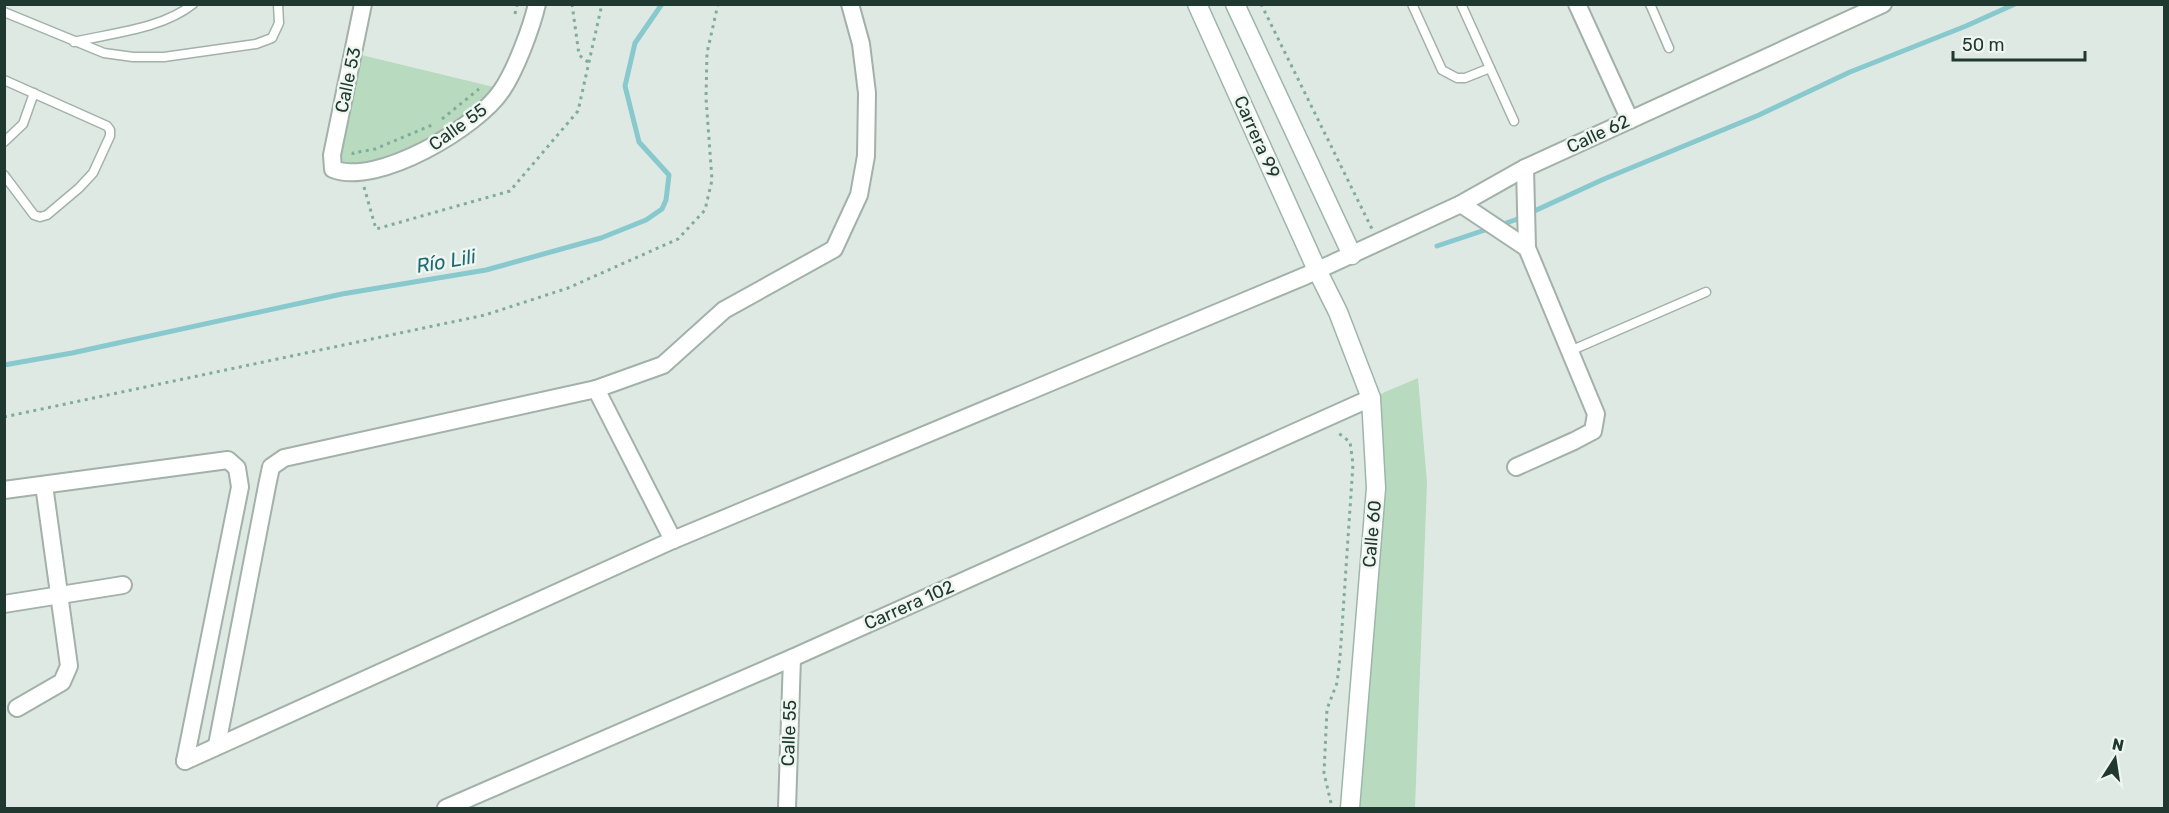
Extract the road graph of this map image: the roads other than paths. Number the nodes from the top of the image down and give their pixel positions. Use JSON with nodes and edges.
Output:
{"nodes":[{"id":1,"x":193,"y":4,"type":"edge"},
{"id":2,"x":278,"y":4,"type":"edge"},
{"id":3,"x":363,"y":4,"type":"edge"},
{"id":4,"x":537,"y":4,"type":"edge"},
{"id":5,"x":850,"y":4,"type":"edge"},
{"id":6,"x":1197,"y":4,"type":"edge"},
{"id":7,"x":1235,"y":4,"type":"edge"},
{"id":8,"x":1412,"y":4,"type":"edge"},
{"id":9,"x":1461,"y":4,"type":"edge"},
{"id":10,"x":1577,"y":4,"type":"edge"},
{"id":11,"x":1650,"y":4,"type":"edge"},
{"id":12,"x":1875,"y":6,"type":"edge"},
{"id":13,"x":4,"y":12,"type":"edge"},
{"id":14,"x":74,"y":42,"type":"junction"},
{"id":15,"x":1669,"y":48,"type":"dead end"},
{"id":16,"x":1490,"y":68,"type":"junction"},
{"id":17,"x":4,"y":80,"type":"edge"},
{"id":18,"x":34,"y":93,"type":"junction"},
{"id":19,"x":1630,"y":120,"type":"junction"},
{"id":20,"x":1514,"y":121,"type":"dead end"},
{"id":21,"x":4,"y":142,"type":"edge"},
{"id":22,"x":1525,"y":168,"type":"junction"},
{"id":23,"x":359,"y":172,"type":"joint"},
{"id":24,"x":4,"y":175,"type":"edge"},
{"id":25,"x":1461,"y":204,"type":"junction"},
{"id":26,"x":1527,"y":248,"type":"junction"},
{"id":27,"x":1352,"y":255,"type":"junction"},
{"id":28,"x":1317,"y":270,"type":"junction"},
{"id":29,"x":1706,"y":292,"type":"dead end"},
{"id":30,"x":1570,"y":351,"type":"junction"},
{"id":31,"x":596,"y":389,"type":"junction"},
{"id":32,"x":1371,"y":398,"type":"junction"},
{"id":33,"x":1516,"y":467,"type":"dead end"},
{"id":34,"x":44,"y":485,"type":"junction"},
{"id":35,"x":4,"y":490,"type":"edge"},
{"id":36,"x":674,"y":540,"type":"junction"},
{"id":37,"x":123,"y":585,"type":"dead end"},
{"id":38,"x":60,"y":595,"type":"junction"},
{"id":39,"x":4,"y":604,"type":"edge"},
{"id":40,"x":792,"y":658,"type":"junction"},
{"id":41,"x":17,"y":708,"type":"dead end"},
{"id":42,"x":217,"y":745,"type":"junction"},
{"id":43,"x":446,"y":808,"type":"edge"},
{"id":44,"x":787,"y":808,"type":"edge"},
{"id":45,"x":1350,"y":808,"type":"edge"}],
"edges":[{"from":1,"to":14,"type":"lane"},
{"from":2,"to":14,"type":"lane"},
{"from":3,"to":23,"type":"street","name":"Calle 53"},
{"from":4,"to":23,"type":"street","name":"Calle 55"},
{"from":5,"to":31,"type":"street"},
{"from":6,"to":28,"type":"street","name":"Carrera 99"},
{"from":7,"to":27,"type":"street","name":"Carrera 99"},
{"from":8,"to":16,"type":"lane"},
{"from":9,"to":16,"type":"lane"},
{"from":10,"to":19,"type":"street"},
{"from":11,"to":15,"type":"lane"},
{"from":12,"to":19,"type":"street","name":"Calle 62"},
{"from":13,"to":14,"type":"lane"},
{"from":16,"to":20,"type":"lane"},
{"from":17,"to":18,"type":"lane"},
{"from":18,"to":21,"type":"lane"},
{"from":18,"to":24,"type":"lane"},
{"from":19,"to":22,"type":"street","name":"Calle 62"},
{"from":22,"to":25,"type":"street","name":"Calle 62"},
{"from":22,"to":26,"type":"street"},
{"from":25,"to":26,"type":"street"},
{"from":25,"to":27,"type":"street","name":"Calle 62"},
{"from":26,"to":30,"type":"street"},
{"from":27,"to":28,"type":"street","name":"Calle 62"},
{"from":28,"to":32,"type":"street","name":"Calle 60"},
{"from":28,"to":36,"type":"street","name":"Calle 62"},
{"from":29,"to":30,"type":"lane"},
{"from":30,"to":33,"type":"street"},
{"from":31,"to":36,"type":"street"},
{"from":31,"to":42,"type":"street"},
{"from":32,"to":40,"type":"street","name":"Carrera 102"},
{"from":32,"to":45,"type":"street","name":"Calle 60"},
{"from":34,"to":35,"type":"street"},
{"from":34,"to":38,"type":"street"},
{"from":34,"to":42,"type":"street","name":"Calle 62"},
{"from":36,"to":42,"type":"street","name":"Calle 62"},
{"from":37,"to":38,"type":"street"},
{"from":38,"to":39,"type":"street"},
{"from":38,"to":41,"type":"street"},
{"from":40,"to":43,"type":"street","name":"Carrera 102"},
{"from":40,"to":44,"type":"street","name":"Calle 55"}]}
